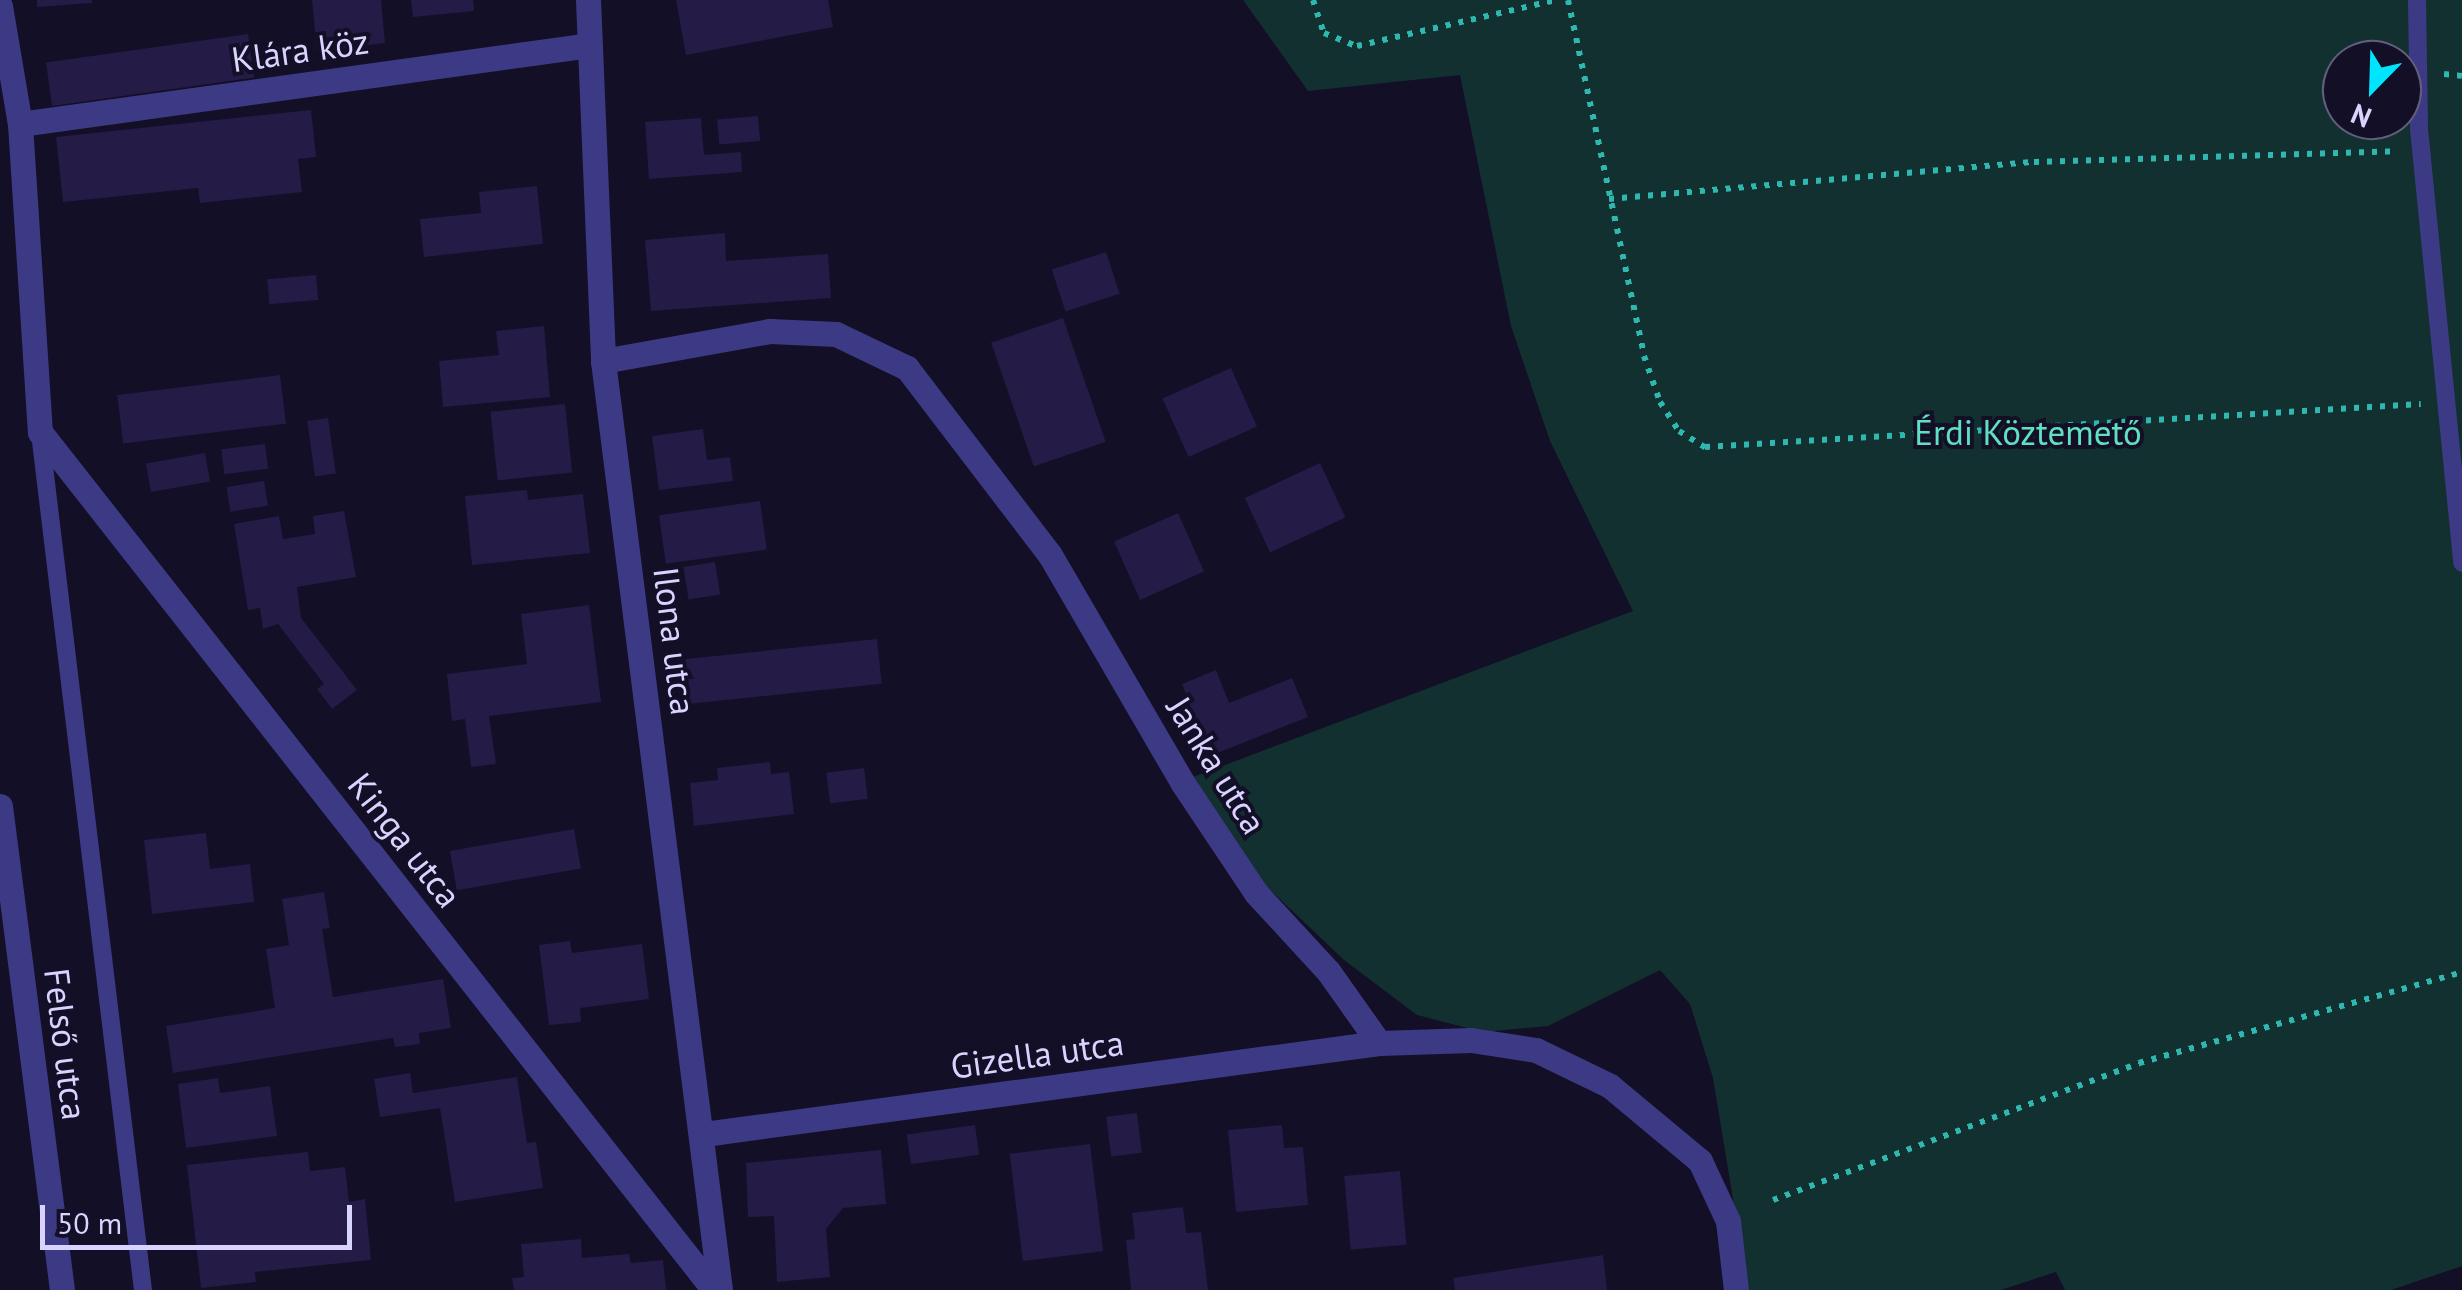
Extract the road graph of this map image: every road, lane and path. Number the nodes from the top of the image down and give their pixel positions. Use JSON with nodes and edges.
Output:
{"nodes":[{"id":1,"x":588,"y":0,"type":"edge"},
{"id":2,"x":1314,"y":0,"type":"edge"},
{"id":3,"x":1556,"y":0,"type":"edge"},
{"id":4,"x":1568,"y":0,"type":"edge"},
{"id":5,"x":2417,"y":0,"type":"edge"},
{"id":6,"x":0,"y":6,"type":"edge"},
{"id":7,"x":590,"y":45,"type":"junction"},
{"id":8,"x":20,"y":124,"type":"junction"},
{"id":9,"x":2422,"y":153,"type":"junction"},
{"id":10,"x":1609,"y":199,"type":"junction"},
{"id":11,"x":603,"y":361,"type":"junction"},
{"id":12,"x":2445,"y":402,"type":"junction"},
{"id":13,"x":40,"y":432,"type":"junction"},
{"id":14,"x":2462,"y":563,"type":"edge"},
{"id":15,"x":0,"y":806,"type":"edge"},
{"id":16,"x":2462,"y":972,"type":"edge"},
{"id":17,"x":1379,"y":1043,"type":"junction"},
{"id":18,"x":704,"y":1134,"type":"junction"},
{"id":19,"x":1773,"y":1200,"type":"dead end"},
{"id":20,"x":62,"y":1290,"type":"edge"},
{"id":21,"x":143,"y":1290,"type":"edge"},
{"id":22,"x":718,"y":1290,"type":"edge"},
{"id":23,"x":1736,"y":1290,"type":"edge"}],
"edges":[{"from":1,"to":7,"type":"street","name":"Ilona utca"},
{"from":2,"to":3,"type":"path"},
{"from":4,"to":10,"type":"path"},
{"from":5,"to":9,"type":"lane"},
{"from":6,"to":8,"type":"street"},
{"from":7,"to":8,"type":"street","name":"Klára köz"},
{"from":7,"to":11,"type":"street","name":"Ilona utca"},
{"from":8,"to":13,"type":"street"},
{"from":9,"to":10,"type":"path"},
{"from":9,"to":12,"type":"lane"},
{"from":10,"to":12,"type":"path"},
{"from":11,"to":17,"type":"street","name":"Janka utca"},
{"from":11,"to":18,"type":"street","name":"Ilona utca"},
{"from":12,"to":14,"type":"lane"},
{"from":13,"to":21,"type":"lane"},
{"from":13,"to":22,"type":"street","name":"Kinga utca"},
{"from":15,"to":20,"type":"street","name":"Felső utca"},
{"from":16,"to":19,"type":"path"},
{"from":17,"to":18,"type":"street","name":"Gizella utca"},
{"from":17,"to":23,"type":"street"},
{"from":18,"to":22,"type":"street","name":"Ilona utca"}]}
